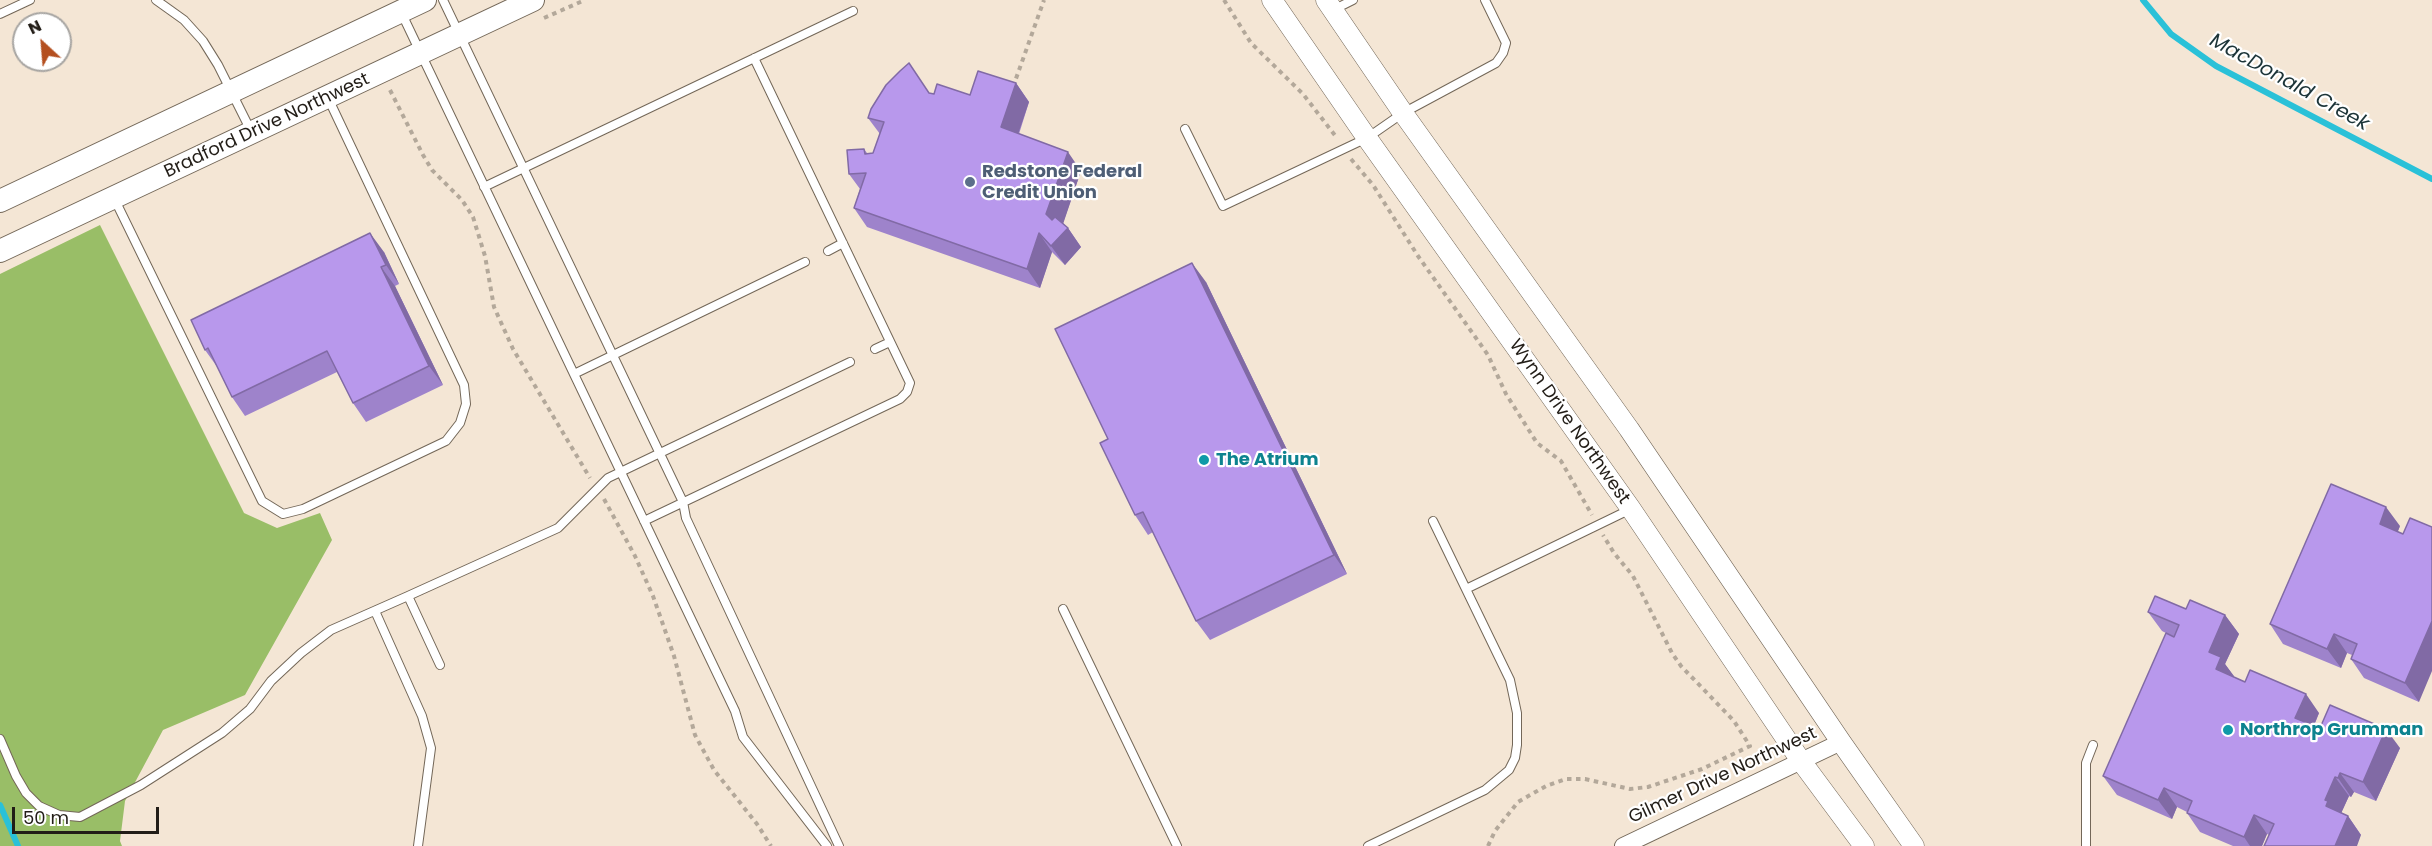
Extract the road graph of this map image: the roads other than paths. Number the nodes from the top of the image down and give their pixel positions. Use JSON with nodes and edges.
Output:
{"nodes":[{"id":1,"x":30,"y":0,"type":"edge"},
{"id":2,"x":156,"y":0,"type":"edge"},
{"id":3,"x":425,"y":0,"type":"edge"},
{"id":4,"x":443,"y":0,"type":"edge"},
{"id":5,"x":533,"y":0,"type":"edge"},
{"id":6,"x":1272,"y":0,"type":"edge"},
{"id":7,"x":1353,"y":0,"type":"edge"},
{"id":8,"x":1485,"y":0,"type":"edge"},
{"id":9,"x":1330,"y":5,"type":"edge"},
{"id":10,"x":853,"y":11,"type":"dead end"},
{"id":11,"x":401,"y":12,"type":"junction"},
{"id":12,"x":0,"y":14,"type":"edge"},
{"id":13,"x":460,"y":35,"type":"junction"},
{"id":14,"x":421,"y":53,"type":"junction"},
{"id":15,"x":754,"y":58,"type":"junction"},
{"id":16,"x":231,"y":91,"type":"junction"},
{"id":17,"x":328,"y":98,"type":"junction"},
{"id":18,"x":1403,"y":113,"type":"junction"},
{"id":19,"x":1185,"y":129,"type":"dead end"},
{"id":20,"x":252,"y":133,"type":"junction"},
{"id":21,"x":1367,"y":138,"type":"junction"},
{"id":22,"x":524,"y":168,"type":"junction"},
{"id":23,"x":484,"y":187,"type":"junction"},
{"id":24,"x":114,"y":197,"type":"junction"},
{"id":25,"x":0,"y":201,"type":"edge"},
{"id":26,"x":843,"y":243,"type":"junction"},
{"id":27,"x":0,"y":251,"type":"edge"},
{"id":28,"x":828,"y":251,"type":"dead end"},
{"id":29,"x":805,"y":262,"type":"dead end"},
{"id":30,"x":890,"y":342,"type":"junction"},
{"id":31,"x":875,"y":349,"type":"dead end"},
{"id":32,"x":613,"y":355,"type":"junction"},
{"id":33,"x":849,"y":362,"type":"dead end"},
{"id":34,"x":574,"y":374,"type":"junction"},
{"id":35,"x":660,"y":453,"type":"junction"},
{"id":36,"x":621,"y":472,"type":"junction"},
{"id":37,"x":683,"y":502,"type":"junction"},
{"id":38,"x":1631,"y":509,"type":"junction"},
{"id":39,"x":644,"y":521,"type":"junction"},
{"id":40,"x":1433,"y":521,"type":"dead end"},
{"id":41,"x":1466,"y":589,"type":"junction"},
{"id":42,"x":408,"y":596,"type":"junction"},
{"id":43,"x":1063,"y":609,"type":"dead end"},
{"id":44,"x":375,"y":611,"type":"junction"},
{"id":45,"x":440,"y":665,"type":"dead end"},
{"id":46,"x":0,"y":739,"type":"edge"},
{"id":47,"x":1841,"y":742,"type":"junction"},
{"id":48,"x":2093,"y":745,"type":"dead end"},
{"id":49,"x":1801,"y":761,"type":"junction"},
{"id":50,"x":418,"y":846,"type":"edge"},
{"id":51,"x":827,"y":846,"type":"edge"},
{"id":52,"x":839,"y":846,"type":"edge"},
{"id":53,"x":1177,"y":846,"type":"edge"},
{"id":54,"x":1368,"y":846,"type":"edge"},
{"id":55,"x":1623,"y":846,"type":"edge"},
{"id":56,"x":1864,"y":846,"type":"edge"},
{"id":57,"x":1914,"y":846,"type":"edge"},
{"id":58,"x":2086,"y":846,"type":"edge"}],
"edges":[{"from":1,"to":12,"type":"lane"},
{"from":2,"to":16,"type":"lane"},
{"from":3,"to":11,"type":"main road"},
{"from":4,"to":13,"type":"lane"},
{"from":5,"to":13,"type":"main road","name":"Bradford Drive Northwest"},
{"from":6,"to":21,"type":"street","name":"Wynn Drive Northwest"},
{"from":7,"to":9,"type":"lane"},
{"from":8,"to":18,"type":"lane"},
{"from":9,"to":18,"type":"street"},
{"from":10,"to":15,"type":"lane"},
{"from":11,"to":14,"type":"lane"},
{"from":11,"to":16,"type":"main road"},
{"from":13,"to":14,"type":"main road","name":"Bradford Drive Northwest"},
{"from":13,"to":22,"type":"lane"},
{"from":14,"to":17,"type":"main road","name":"Bradford Drive Northwest"},
{"from":14,"to":23,"type":"lane"},
{"from":15,"to":22,"type":"lane"},
{"from":15,"to":26,"type":"lane"},
{"from":16,"to":20,"type":"lane"},
{"from":16,"to":25,"type":"main road"},
{"from":17,"to":20,"type":"main road","name":"Bradford Drive Northwest"},
{"from":17,"to":24,"type":"lane"},
{"from":18,"to":21,"type":"lane"},
{"from":18,"to":47,"type":"street"},
{"from":19,"to":21,"type":"lane"},
{"from":20,"to":24,"type":"main road","name":"Bradford Drive Northwest"},
{"from":21,"to":38,"type":"street","name":"Wynn Drive Northwest"},
{"from":22,"to":23,"type":"lane"},
{"from":22,"to":32,"type":"lane"},
{"from":23,"to":34,"type":"lane"},
{"from":24,"to":27,"type":"main road","name":"Bradford Drive Northwest"},
{"from":26,"to":28,"type":"lane"},
{"from":26,"to":30,"type":"lane"},
{"from":29,"to":32,"type":"lane"},
{"from":30,"to":31,"type":"lane"},
{"from":30,"to":37,"type":"lane"},
{"from":32,"to":34,"type":"lane"},
{"from":32,"to":35,"type":"lane"},
{"from":33,"to":35,"type":"lane"},
{"from":34,"to":36,"type":"lane"},
{"from":35,"to":36,"type":"lane"},
{"from":35,"to":37,"type":"lane"},
{"from":36,"to":39,"type":"lane"},
{"from":36,"to":42,"type":"lane"},
{"from":37,"to":39,"type":"lane"},
{"from":37,"to":52,"type":"lane"},
{"from":38,"to":41,"type":"lane"},
{"from":38,"to":49,"type":"street","name":"Wynn Drive Northwest"},
{"from":39,"to":51,"type":"lane"},
{"from":40,"to":41,"type":"lane"},
{"from":41,"to":54,"type":"lane"},
{"from":42,"to":44,"type":"lane"},
{"from":42,"to":45,"type":"lane"},
{"from":43,"to":53,"type":"lane"},
{"from":44,"to":46,"type":"lane"},
{"from":44,"to":50,"type":"lane"},
{"from":47,"to":49,"type":"street","name":"Gilmer Drive Northwest"},
{"from":47,"to":57,"type":"street"},
{"from":48,"to":58,"type":"lane"},
{"from":49,"to":55,"type":"street","name":"Gilmer Drive Northwest"},
{"from":49,"to":56,"type":"street","name":"Wynn Drive Northwest"}]}
